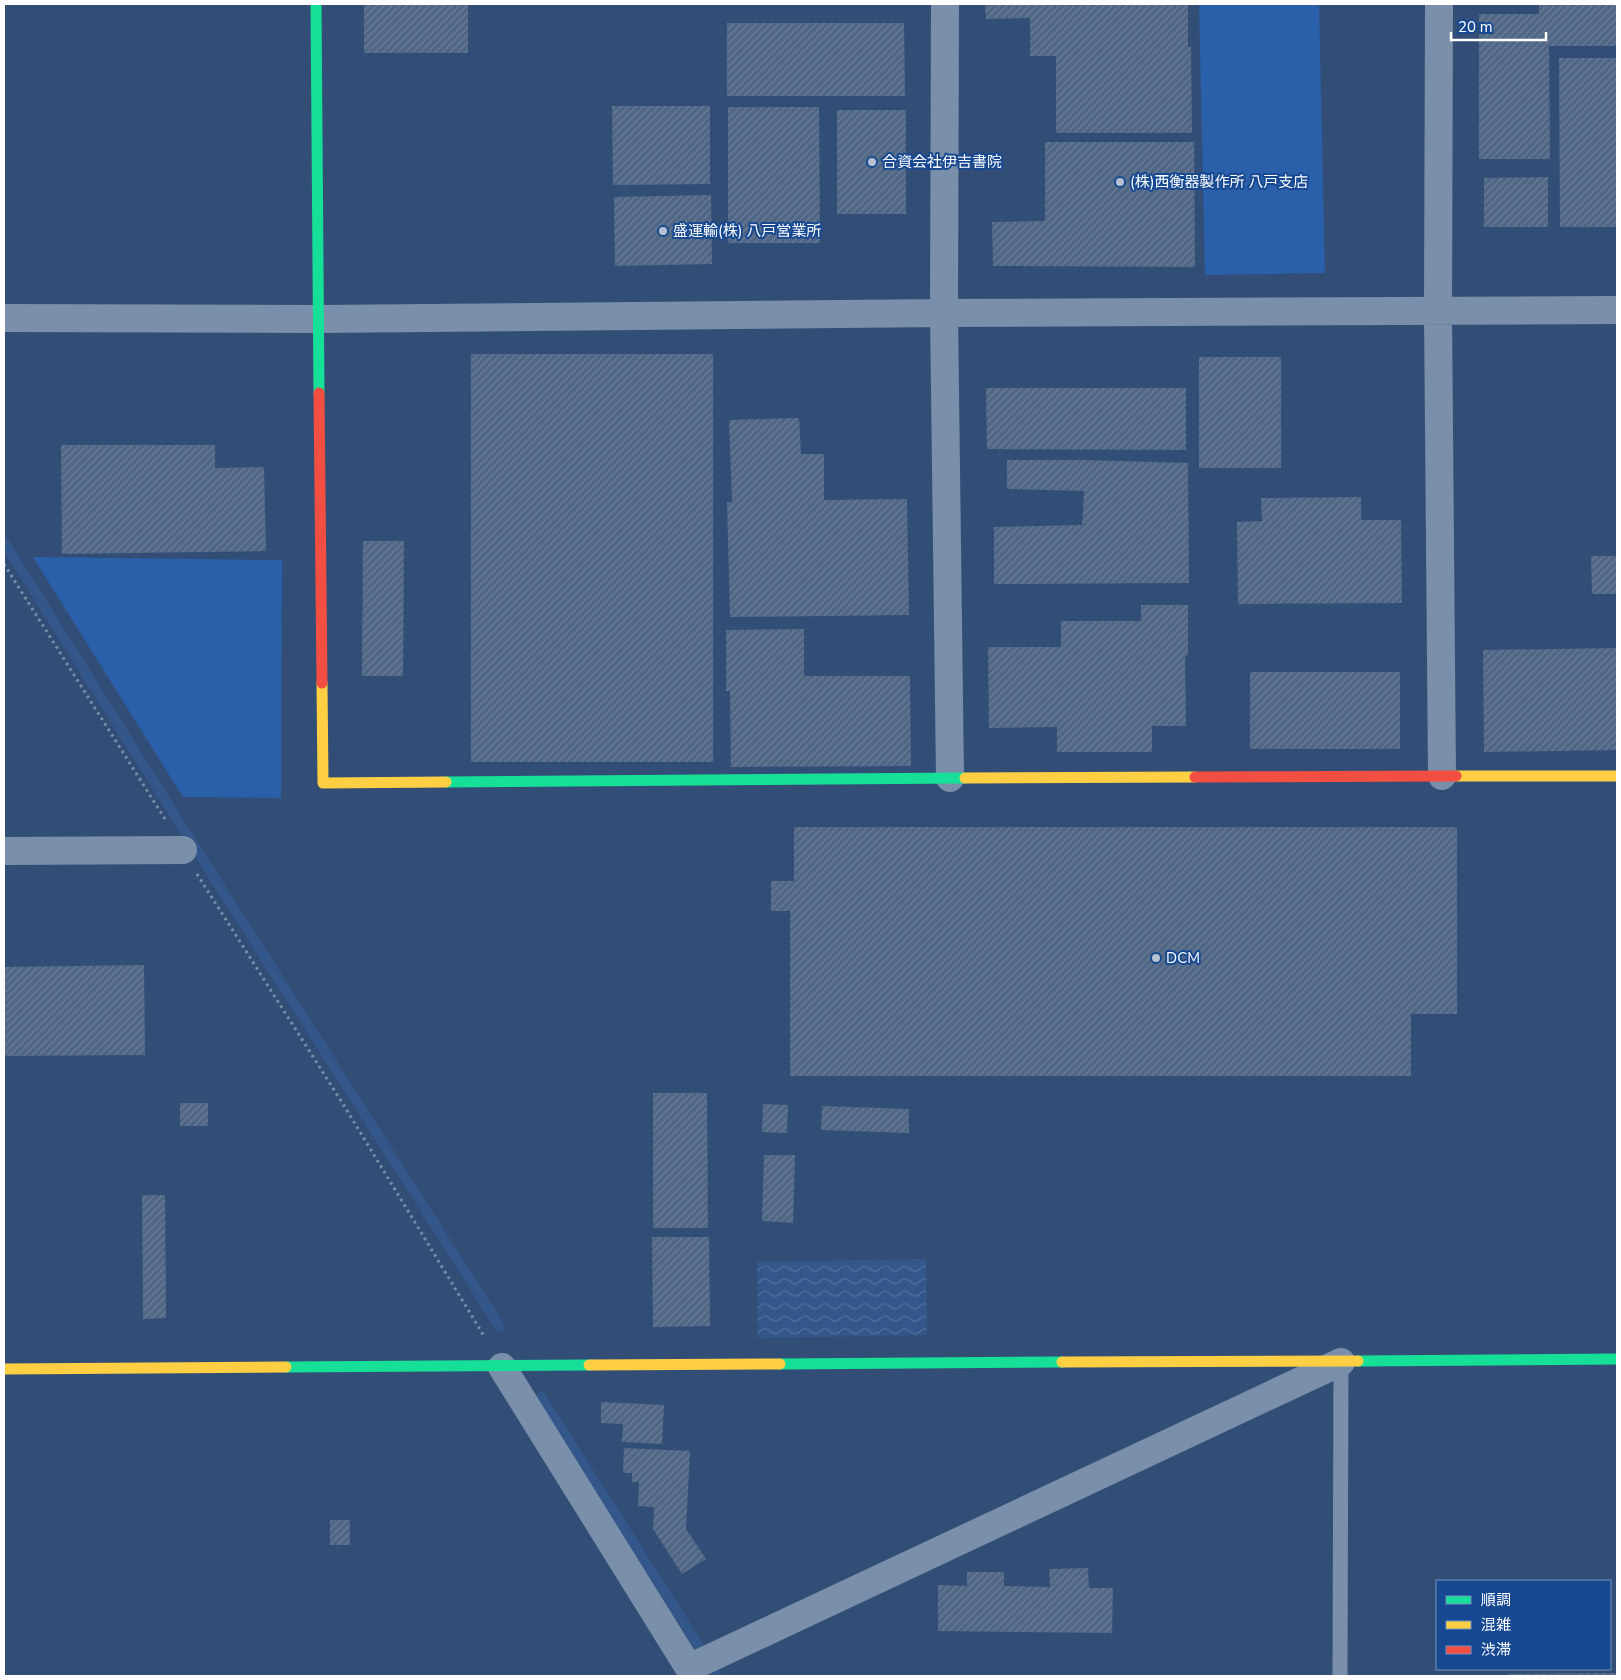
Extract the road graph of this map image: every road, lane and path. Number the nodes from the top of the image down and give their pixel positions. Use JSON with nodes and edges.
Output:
{"nodes":[{"id":1,"x":316,"y":4,"type":"edge"},
{"id":2,"x":944,"y":4,"type":"edge"},
{"id":3,"x":1439,"y":4,"type":"edge"},
{"id":4,"x":1617,"y":310,"type":"edge"},
{"id":5,"x":1438,"y":312,"type":"junction"},
{"id":6,"x":944,"y":313,"type":"junction"},
{"id":7,"x":4,"y":318,"type":"edge"},
{"id":8,"x":318,"y":319,"type":"junction"},
{"id":9,"x":4,"y":564,"type":"edge"},
{"id":10,"x":1442,"y":776,"type":"junction"},
{"id":11,"x":1617,"y":776,"type":"edge"},
{"id":12,"x":950,"y":778,"type":"junction"},
{"id":13,"x":182,"y":850,"type":"junction"},
{"id":14,"x":4,"y":851,"type":"edge"},
{"id":15,"x":1617,"y":1359,"type":"edge"},
{"id":16,"x":1341,"y":1362,"type":"junction"},
{"id":17,"x":502,"y":1367,"type":"junction"},
{"id":18,"x":4,"y":1369,"type":"edge"},
{"id":19,"x":691,"y":1672,"type":"edge"},
{"id":20,"x":1340,"y":1676,"type":"edge"}],
"edges":[{"from":1,"to":8,"type":"street"},
{"from":2,"to":6,"type":"street"},
{"from":3,"to":5,"type":"street"},
{"from":4,"to":5,"type":"street"},
{"from":5,"to":6,"type":"street"},
{"from":5,"to":10,"type":"street"},
{"from":6,"to":8,"type":"street"},
{"from":6,"to":12,"type":"street"},
{"from":7,"to":8,"type":"street"},
{"from":8,"to":12,"type":"street"},
{"from":9,"to":13,"type":"path"},
{"from":10,"to":11,"type":"street"},
{"from":10,"to":12,"type":"street"},
{"from":13,"to":14,"type":"street"},
{"from":13,"to":17,"type":"path"},
{"from":15,"to":16,"type":"street"},
{"from":16,"to":17,"type":"street"},
{"from":16,"to":19,"type":"street"},
{"from":16,"to":20,"type":"lane"},
{"from":17,"to":18,"type":"street"},
{"from":17,"to":19,"type":"street"}]}
